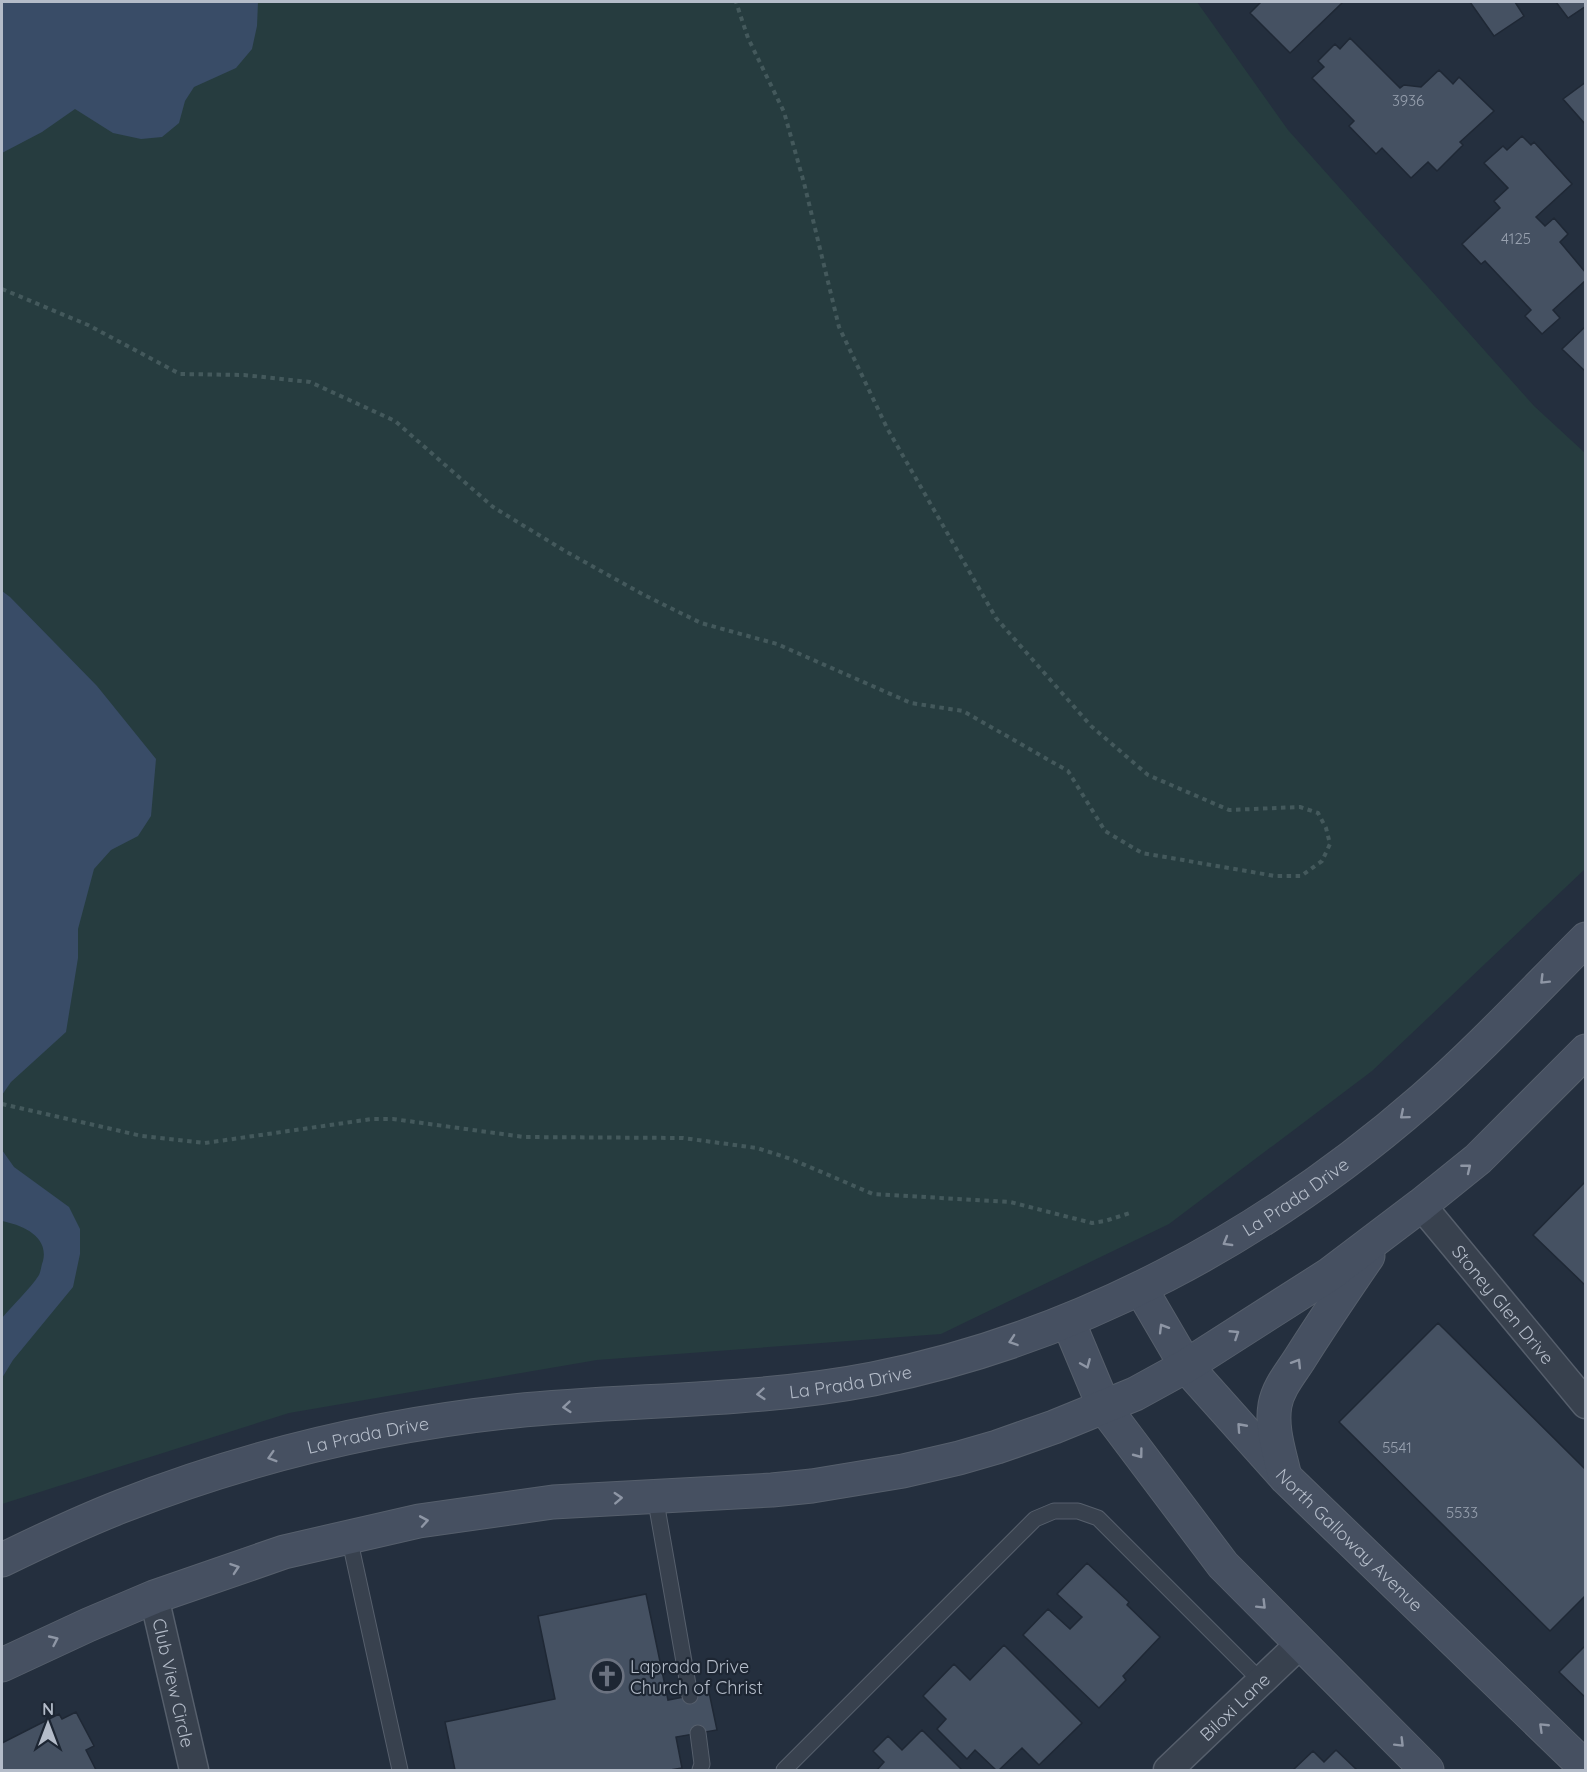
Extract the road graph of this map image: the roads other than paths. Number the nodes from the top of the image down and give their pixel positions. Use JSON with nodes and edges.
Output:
{"nodes":[{"id":1,"x":1586,"y":939,"type":"edge"},
{"id":2,"x":1586,"y":1051,"type":"edge"},
{"id":3,"x":1421,"y":1206,"type":"junction"},
{"id":4,"x":1383,"y":1235,"type":"junction"},
{"id":5,"x":1140,"y":1289,"type":"junction"},
{"id":6,"x":1068,"y":1322,"type":"junction"},
{"id":7,"x":1186,"y":1366,"type":"junction"},
{"id":8,"x":1586,"y":1404,"type":"edge"},
{"id":9,"x":1104,"y":1407,"type":"junction"},
{"id":10,"x":1286,"y":1478,"type":"junction"},
{"id":11,"x":655,"y":1496,"type":"junction"},
{"id":12,"x":349,"y":1537,"type":"junction"},
{"id":13,"x":2,"y":1560,"type":"edge"},
{"id":14,"x":154,"y":1597,"type":"junction"},
{"id":15,"x":1301,"y":1643,"type":"junction"},
{"id":16,"x":2,"y":1665,"type":"edge"},
{"id":17,"x":1262,"y":1681,"type":"junction"},
{"id":18,"x":690,"y":1696,"type":"dead end"},
{"id":19,"x":698,"y":1733,"type":"dead end"},
{"id":20,"x":1586,"y":1768,"type":"edge"},
{"id":21,"x":194,"y":1770,"type":"edge"},
{"id":22,"x":400,"y":1770,"type":"edge"},
{"id":23,"x":700,"y":1770,"type":"edge"},
{"id":24,"x":784,"y":1770,"type":"edge"},
{"id":25,"x":1168,"y":1770,"type":"edge"},
{"id":26,"x":1427,"y":1770,"type":"edge"}],
"edges":[{"from":1,"to":5,"type":"main road","name":"La Prada Drive","one_way":true},
{"from":3,"to":2,"type":"main road","one_way":true},
{"from":3,"to":4,"type":"main road"},
{"from":3,"to":8,"type":"street","name":"Stoney Glen Drive"},
{"from":7,"to":4,"type":"main road","one_way":true},
{"from":10,"to":4,"type":"main road","one_way":true},
{"from":5,"to":6,"type":"main road","name":"La Prada Drive"},
{"from":7,"to":5,"type":"main road","name":"North Galloway Avenue","one_way":true},
{"from":6,"to":9,"type":"main road","one_way":true},
{"from":6,"to":13,"type":"main road","name":"La Prada Drive","one_way":true},
{"from":7,"to":9,"type":"main road"},
{"from":10,"to":7,"type":"main road","name":"North Galloway Avenue","one_way":true},
{"from":9,"to":11,"type":"main road"},
{"from":9,"to":15,"type":"main road","one_way":true},
{"from":20,"to":10,"type":"main road","name":"North Galloway Avenue","one_way":true},
{"from":12,"to":11,"type":"main road","one_way":true},
{"from":11,"to":18,"type":"lane"},
{"from":14,"to":12,"type":"main road","one_way":true},
{"from":12,"to":22,"type":"lane"},
{"from":16,"to":14,"type":"main road","one_way":true},
{"from":14,"to":21,"type":"street","name":"Club View Circle"},
{"from":15,"to":17,"type":"street","name":"Biloxi Lane"},
{"from":15,"to":26,"type":"main road","one_way":true},
{"from":17,"to":24,"type":"lane"},
{"from":17,"to":25,"type":"street","name":"Biloxi Lane"},
{"from":19,"to":23,"type":"lane"}]}
